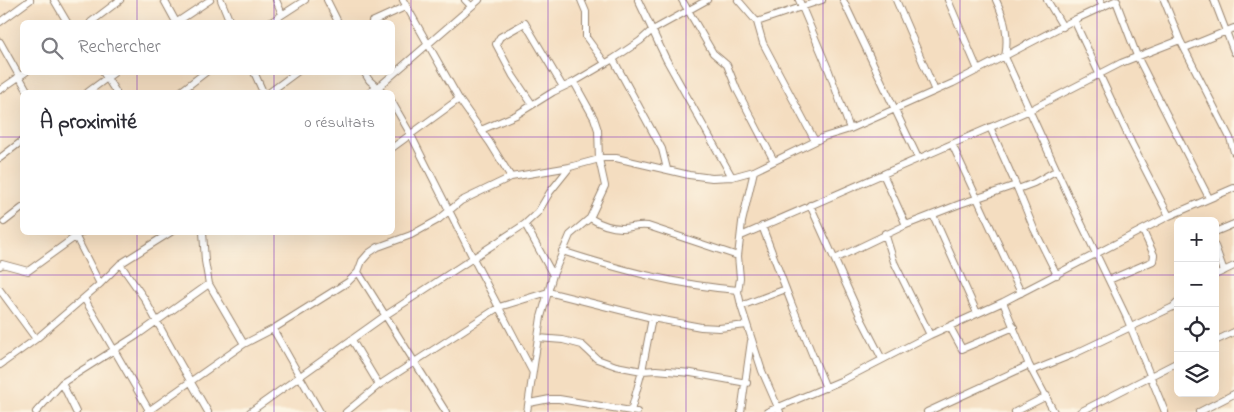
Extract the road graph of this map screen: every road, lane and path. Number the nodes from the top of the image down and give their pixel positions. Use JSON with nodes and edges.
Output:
{"nodes":[{"id":1,"x":30,"y":0,"type":"edge"},
{"id":2,"x":54,"y":0,"type":"edge"},
{"id":3,"x":120,"y":0,"type":"edge"},
{"id":4,"x":164,"y":0,"type":"edge"},
{"id":5,"x":210,"y":0,"type":"edge"},
{"id":6,"x":221,"y":0,"type":"edge"},
{"id":7,"x":276,"y":0,"type":"edge"},
{"id":8,"x":305,"y":0,"type":"edge"},
{"id":9,"x":327,"y":0,"type":"edge"},
{"id":10,"x":465,"y":0,"type":"edge"},
{"id":11,"x":479,"y":0,"type":"edge"},
{"id":12,"x":581,"y":0,"type":"edge"},
{"id":13,"x":638,"y":0,"type":"edge"},
{"id":14,"x":682,"y":0,"type":"edge"},
{"id":15,"x":707,"y":0,"type":"edge"},
{"id":16,"x":738,"y":0,"type":"edge"},
{"id":17,"x":799,"y":0,"type":"edge"},
{"id":18,"x":822,"y":0,"type":"edge"},
{"id":19,"x":843,"y":0,"type":"edge"},
{"id":20,"x":896,"y":0,"type":"edge"},
{"id":21,"x":948,"y":0,"type":"edge"},
{"id":22,"x":996,"y":0,"type":"edge"},
{"id":23,"x":1047,"y":0,"type":"edge"},
{"id":24,"x":1100,"y":0,"type":"edge"},
{"id":25,"x":1116,"y":0,"type":"edge"},
{"id":26,"x":1164,"y":0,"type":"edge"},
{"id":27,"x":1214,"y":0,"type":"edge"},
{"id":28,"x":404,"y":3,"type":"edge"},
{"id":29,"x":471,"y":6,"type":"junction"},
{"id":30,"x":1103,"y":7,"type":"junction"},
{"id":31,"x":802,"y":8,"type":"junction"},
{"id":32,"x":688,"y":11,"type":"junction"},
{"id":33,"x":282,"y":14,"type":"junction"},
{"id":34,"x":66,"y":20,"type":"edge"},
{"id":35,"x":94,"y":20,"type":"edge"},
{"id":36,"x":175,"y":20,"type":"edge"},
{"id":37,"x":179,"y":20,"type":"edge"},
{"id":38,"x":229,"y":20,"type":"edge"},
{"id":39,"x":274,"y":20,"type":"edge"},
{"id":40,"x":337,"y":20,"type":"edge"},
{"id":41,"x":375,"y":20,"type":"edge"},
{"id":42,"x":1074,"y":20,"type":"junction"},
{"id":43,"x":0,"y":22,"type":"edge"},
{"id":44,"x":757,"y":22,"type":"junction"},
{"id":45,"x":1063,"y":27,"type":"junction"},
{"id":46,"x":1234,"y":28,"type":"edge"},
{"id":47,"x":651,"y":31,"type":"junction"},
{"id":48,"x":1226,"y":32,"type":"junction"},
{"id":49,"x":1180,"y":40,"type":"junction"},
{"id":50,"x":0,"y":42,"type":"edge"},
{"id":51,"x":428,"y":45,"type":"junction"},
{"id":52,"x":1185,"y":48,"type":"junction"},
{"id":53,"x":1234,"y":52,"type":"edge"},
{"id":54,"x":1138,"y":56,"type":"junction"},
{"id":55,"x":1005,"y":57,"type":"junction"},
{"id":56,"x":613,"y":59,"type":"junction"},
{"id":57,"x":605,"y":64,"type":"junction"},
{"id":58,"x":978,"y":70,"type":"junction"},
{"id":59,"x":395,"y":74,"type":"edge"},
{"id":60,"x":1100,"y":74,"type":"junction"},
{"id":61,"x":23,"y":75,"type":"edge"},
{"id":62,"x":105,"y":75,"type":"edge"},
{"id":63,"x":112,"y":75,"type":"edge"},
{"id":64,"x":202,"y":75,"type":"edge"},
{"id":65,"x":255,"y":75,"type":"edge"},
{"id":66,"x":294,"y":75,"type":"edge"},
{"id":67,"x":366,"y":75,"type":"edge"},
{"id":68,"x":394,"y":75,"type":"edge"},
{"id":69,"x":20,"y":78,"type":"junction"},
{"id":70,"x":107,"y":79,"type":"junction"},
{"id":71,"x":574,"y":82,"type":"junction"},
{"id":72,"x":563,"y":87,"type":"junction"},
{"id":73,"x":0,"y":90,"type":"edge"},
{"id":74,"x":27,"y":90,"type":"edge"},
{"id":75,"x":91,"y":90,"type":"edge"},
{"id":76,"x":115,"y":90,"type":"edge"},
{"id":77,"x":183,"y":90,"type":"edge"},
{"id":78,"x":262,"y":90,"type":"edge"},
{"id":79,"x":273,"y":90,"type":"edge"},
{"id":80,"x":375,"y":90,"type":"edge"},
{"id":81,"x":377,"y":90,"type":"edge"},
{"id":82,"x":935,"y":91,"type":"junction"},
{"id":83,"x":459,"y":99,"type":"junction"},
{"id":84,"x":532,"y":104,"type":"junction"},
{"id":85,"x":395,"y":107,"type":"edge"},
{"id":86,"x":895,"y":110,"type":"junction"},
{"id":87,"x":1030,"y":110,"type":"junction"},
{"id":88,"x":990,"y":127,"type":"junction"},
{"id":89,"x":850,"y":129,"type":"junction"},
{"id":90,"x":481,"y":130,"type":"junction"},
{"id":91,"x":411,"y":135,"type":"junction"},
{"id":92,"x":1232,"y":137,"type":"edge"},
{"id":93,"x":815,"y":141,"type":"junction"},
{"id":94,"x":20,"y":143,"type":"edge"},
{"id":95,"x":952,"y":144,"type":"junction"},
{"id":96,"x":395,"y":146,"type":"edge"},
{"id":97,"x":1234,"y":152,"type":"edge"},
{"id":98,"x":0,"y":158,"type":"edge"},
{"id":99,"x":918,"y":158,"type":"junction"},
{"id":100,"x":599,"y":159,"type":"junction"},
{"id":101,"x":774,"y":161,"type":"junction"},
{"id":102,"x":570,"y":167,"type":"junction"},
{"id":103,"x":667,"y":169,"type":"junction"},
{"id":104,"x":1057,"y":170,"type":"junction"},
{"id":105,"x":754,"y":171,"type":"junction"},
{"id":106,"x":883,"y":174,"type":"junction"},
{"id":107,"x":511,"y":177,"type":"junction"},
{"id":108,"x":732,"y":177,"type":"junction"},
{"id":109,"x":1017,"y":187,"type":"junction"},
{"id":110,"x":1234,"y":188,"type":"edge"},
{"id":111,"x":1209,"y":198,"type":"junction"},
{"id":112,"x":977,"y":199,"type":"junction"},
{"id":113,"x":810,"y":205,"type":"junction"},
{"id":114,"x":20,"y":210,"type":"edge"},
{"id":115,"x":450,"y":210,"type":"junction"},
{"id":116,"x":933,"y":215,"type":"junction"},
{"id":117,"x":1169,"y":216,"type":"junction"},
{"id":118,"x":590,"y":218,"type":"junction"},
{"id":119,"x":4,"y":222,"type":"dead end"},
{"id":120,"x":525,"y":224,"type":"junction"},
{"id":121,"x":1234,"y":224,"type":"edge"},
{"id":122,"x":906,"y":225,"type":"junction"},
{"id":123,"x":762,"y":226,"type":"junction"},
{"id":124,"x":1219,"y":230,"type":"edge"},
{"id":125,"x":1143,"y":231,"type":"junction"},
{"id":126,"x":885,"y":234,"type":"junction"},
{"id":127,"x":79,"y":235,"type":"edge"},
{"id":128,"x":166,"y":235,"type":"edge"},
{"id":129,"x":203,"y":235,"type":"edge"},
{"id":130,"x":741,"y":236,"type":"junction"},
{"id":131,"x":562,"y":251,"type":"junction"},
{"id":132,"x":1096,"y":255,"type":"junction"},
{"id":133,"x":738,"y":256,"type":"junction"},
{"id":134,"x":1219,"y":257,"type":"edge"},
{"id":135,"x":472,"y":258,"type":"junction"},
{"id":136,"x":835,"y":259,"type":"junction"},
{"id":137,"x":120,"y":264,"type":"junction"},
{"id":138,"x":0,"y":266,"type":"edge"},
{"id":139,"x":1234,"y":266,"type":"edge"},
{"id":140,"x":1224,"y":271,"type":"junction"},
{"id":141,"x":358,"y":272,"type":"junction"},
{"id":142,"x":1219,"y":273,"type":"edge"},
{"id":143,"x":552,"y":275,"type":"junction"},
{"id":144,"x":1057,"y":275,"type":"junction"},
{"id":145,"x":1109,"y":280,"type":"junction"},
{"id":146,"x":100,"y":284,"type":"junction"},
{"id":147,"x":209,"y":284,"type":"junction"},
{"id":148,"x":786,"y":289,"type":"junction"},
{"id":149,"x":0,"y":290,"type":"edge"},
{"id":150,"x":738,"y":290,"type":"junction"},
{"id":151,"x":548,"y":292,"type":"junction"},
{"id":152,"x":1021,"y":293,"type":"junction"},
{"id":153,"x":84,"y":298,"type":"junction"},
{"id":154,"x":1003,"y":302,"type":"junction"},
{"id":155,"x":741,"y":306,"type":"junction"},
{"id":156,"x":1174,"y":306,"type":"edge"},
{"id":157,"x":499,"y":307,"type":"junction"},
{"id":158,"x":977,"y":313,"type":"junction"},
{"id":159,"x":386,"y":315,"type":"junction"},
{"id":160,"x":652,"y":318,"type":"junction"},
{"id":161,"x":157,"y":322,"type":"junction"},
{"id":162,"x":747,"y":325,"type":"junction"},
{"id":163,"x":1130,"y":326,"type":"junction"},
{"id":164,"x":950,"y":327,"type":"junction"},
{"id":165,"x":1014,"y":327,"type":"junction"},
{"id":166,"x":273,"y":329,"type":"junction"},
{"id":167,"x":1234,"y":332,"type":"edge"},
{"id":168,"x":930,"y":335,"type":"junction"},
{"id":169,"x":538,"y":338,"type":"junction"},
{"id":170,"x":36,"y":339,"type":"junction"},
{"id":171,"x":752,"y":339,"type":"junction"},
{"id":172,"x":1219,"y":339,"type":"edge"},
{"id":173,"x":352,"y":340,"type":"junction"},
{"id":174,"x":244,"y":344,"type":"junction"},
{"id":175,"x":115,"y":350,"type":"junction"},
{"id":176,"x":882,"y":360,"type":"junction"},
{"id":177,"x":416,"y":362,"type":"junction"},
{"id":178,"x":1174,"y":364,"type":"edge"},
{"id":179,"x":0,"y":365,"type":"edge"},
{"id":180,"x":1031,"y":368,"type":"junction"},
{"id":181,"x":532,"y":371,"type":"junction"},
{"id":182,"x":642,"y":371,"type":"junction"},
{"id":183,"x":301,"y":376,"type":"junction"},
{"id":184,"x":1151,"y":376,"type":"junction"},
{"id":185,"x":62,"y":382,"type":"junction"},
{"id":186,"x":191,"y":382,"type":"junction"},
{"id":187,"x":746,"y":383,"type":"junction"},
{"id":188,"x":379,"y":385,"type":"junction"},
{"id":189,"x":826,"y":388,"type":"junction"},
{"id":190,"x":1234,"y":394,"type":"edge"},
{"id":191,"x":1046,"y":396,"type":"junction"},
{"id":192,"x":529,"y":404,"type":"junction"},
{"id":193,"x":780,"y":410,"type":"edge"},
{"id":194,"x":149,"y":411,"type":"edge"},
{"id":195,"x":442,"y":411,"type":"edge"},
{"id":196,"x":634,"y":411,"type":"edge"},
{"id":197,"x":36,"y":412,"type":"edge"},
{"id":198,"x":76,"y":412,"type":"edge"},
{"id":199,"x":208,"y":412,"type":"edge"},
{"id":200,"x":250,"y":412,"type":"edge"},
{"id":201,"x":320,"y":412,"type":"edge"},
{"id":202,"x":346,"y":412,"type":"edge"},
{"id":203,"x":527,"y":412,"type":"edge"},
{"id":204,"x":741,"y":412,"type":"edge"},
{"id":205,"x":767,"y":412,"type":"edge"},
{"id":206,"x":927,"y":412,"type":"edge"},
{"id":207,"x":1015,"y":412,"type":"edge"},
{"id":208,"x":1054,"y":412,"type":"edge"},
{"id":209,"x":1080,"y":412,"type":"edge"},
{"id":210,"x":1165,"y":412,"type":"edge"},
{"id":211,"x":1199,"y":412,"type":"edge"}],
"edges":[{"from":1,"to":43,"type":"street"},
{"from":2,"to":34,"type":"street"},
{"from":3,"to":35,"type":"street"},
{"from":4,"to":36,"type":"street"},
{"from":5,"to":37,"type":"street"},
{"from":6,"to":38,"type":"street"},
{"from":7,"to":33,"type":"street"},
{"from":8,"to":33,"type":"street"},
{"from":9,"to":40,"type":"street"},
{"from":10,"to":29,"type":"street"},
{"from":11,"to":29,"type":"street"},
{"from":12,"to":57,"type":"street"},
{"from":13,"to":47,"type":"street"},
{"from":14,"to":32,"type":"street"},
{"from":15,"to":32,"type":"street"},
{"from":16,"to":44,"type":"street"},
{"from":17,"to":31,"type":"street"},
{"from":18,"to":31,"type":"street"},
{"from":19,"to":86,"type":"street"},
{"from":20,"to":82,"type":"street"},
{"from":21,"to":58,"type":"street"},
{"from":22,"to":55,"type":"street"},
{"from":23,"to":45,"type":"street"},
{"from":24,"to":30,"type":"street"},
{"from":25,"to":30,"type":"street"},
{"from":25,"to":54,"type":"street"},
{"from":26,"to":49,"type":"street"},
{"from":27,"to":48,"type":"street"},
{"from":28,"to":41,"type":"street"},
{"from":28,"to":51,"type":"street"},
{"from":29,"to":51,"type":"street"},
{"from":30,"to":42,"type":"street"},
{"from":31,"to":44,"type":"street"},
{"from":31,"to":89,"type":"street"},
{"from":32,"to":47,"type":"street"},
{"from":32,"to":101,"type":"street"},
{"from":33,"to":39,"type":"street"},
{"from":42,"to":45,"type":"street"},
{"from":42,"to":60,"type":"street"},
{"from":44,"to":93,"type":"street"},
{"from":45,"to":55,"type":"street"},
{"from":46,"to":48,"type":"street"},
{"from":47,"to":56,"type":"street"},
{"from":47,"to":108,"type":"street"},
{"from":48,"to":52,"type":"street"},
{"from":48,"to":53,"type":"street"},
{"from":49,"to":52,"type":"street"},
{"from":49,"to":54,"type":"street"},
{"from":50,"to":69,"type":"street"},
{"from":51,"to":59,"type":"street"},
{"from":51,"to":83,"type":"street"},
{"from":52,"to":92,"type":"street"},
{"from":54,"to":60,"type":"street"},
{"from":54,"to":111,"type":"street"},
{"from":55,"to":58,"type":"street"},
{"from":55,"to":87,"type":"street"},
{"from":56,"to":57,"type":"street"},
{"from":56,"to":103,"type":"street"},
{"from":57,"to":71,"type":"street"},
{"from":58,"to":82,"type":"street"},
{"from":60,"to":87,"type":"street"},
{"from":60,"to":117,"type":"street"},
{"from":61,"to":69,"type":"street"},
{"from":62,"to":70,"type":"street"},
{"from":63,"to":70,"type":"street"},
{"from":64,"to":77,"type":"street"},
{"from":65,"to":78,"type":"street"},
{"from":66,"to":79,"type":"street"},
{"from":67,"to":80,"type":"street"},
{"from":68,"to":81,"type":"street"},
{"from":69,"to":73,"type":"street"},
{"from":69,"to":74,"type":"street"},
{"from":70,"to":75,"type":"street"},
{"from":70,"to":76,"type":"street"},
{"from":71,"to":72,"type":"street"},
{"from":71,"to":100,"type":"street"},
{"from":72,"to":84,"type":"street"},
{"from":72,"to":84,"type":"street"},
{"from":82,"to":86,"type":"street"},
{"from":83,"to":90,"type":"street"},
{"from":83,"to":91,"type":"street"},
{"from":84,"to":90,"type":"street"},
{"from":85,"to":91,"type":"street"},
{"from":86,"to":89,"type":"street"},
{"from":86,"to":99,"type":"street"},
{"from":87,"to":88,"type":"street"},
{"from":87,"to":104,"type":"street"},
{"from":88,"to":95,"type":"street"},
{"from":88,"to":109,"type":"street"},
{"from":89,"to":93,"type":"street"},
{"from":90,"to":107,"type":"street"},
{"from":91,"to":96,"type":"street"},
{"from":91,"to":115,"type":"street"},
{"from":92,"to":97,"type":"street"},
{"from":93,"to":101,"type":"street"},
{"from":94,"to":98,"type":"street"},
{"from":95,"to":99,"type":"street"},
{"from":95,"to":112,"type":"street"},
{"from":99,"to":106,"type":"street"},
{"from":100,"to":102,"type":"street"},
{"from":100,"to":103,"type":"street"},
{"from":100,"to":118,"type":"street"},
{"from":101,"to":105,"type":"street"},
{"from":102,"to":107,"type":"street"},
{"from":102,"to":120,"type":"street"},
{"from":103,"to":108,"type":"street"},
{"from":104,"to":109,"type":"street"},
{"from":104,"to":132,"type":"street"},
{"from":105,"to":108,"type":"street"},
{"from":105,"to":130,"type":"street"},
{"from":106,"to":113,"type":"street"},
{"from":106,"to":122,"type":"street"},
{"from":107,"to":115,"type":"street"},
{"from":109,"to":112,"type":"street"},
{"from":109,"to":144,"type":"street"},
{"from":110,"to":111,"type":"street"},
{"from":111,"to":117,"type":"street"},
{"from":112,"to":116,"type":"street"},
{"from":112,"to":152,"type":"street"},
{"from":113,"to":123,"type":"street"},
{"from":113,"to":136,"type":"street"},
{"from":114,"to":119,"type":"street"},
{"from":115,"to":135,"type":"street"},
{"from":115,"to":141,"type":"street"},
{"from":116,"to":122,"type":"street"},
{"from":116,"to":158,"type":"street"},
{"from":117,"to":125,"type":"street"},
{"from":118,"to":131,"type":"street"},
{"from":118,"to":133,"type":"street"},
{"from":120,"to":135,"type":"street"},
{"from":120,"to":143,"type":"street"},
{"from":121,"to":124,"type":"street"},
{"from":122,"to":126,"type":"street"},
{"from":123,"to":130,"type":"street"},
{"from":123,"to":148,"type":"street"},
{"from":125,"to":132,"type":"street"},
{"from":125,"to":145,"type":"street"},
{"from":126,"to":136,"type":"street"},
{"from":126,"to":168,"type":"street"},
{"from":127,"to":138,"type":"street"},
{"from":127,"to":146,"type":"street"},
{"from":128,"to":137,"type":"street"},
{"from":129,"to":147,"type":"street"},
{"from":130,"to":133,"type":"street"},
{"from":131,"to":143,"type":"street"},
{"from":131,"to":150,"type":"street"},
{"from":132,"to":144,"type":"street"},
{"from":132,"to":145,"type":"street"},
{"from":133,"to":150,"type":"street"},
{"from":134,"to":140,"type":"street"},
{"from":135,"to":157,"type":"street"},
{"from":135,"to":159,"type":"street"},
{"from":136,"to":176,"type":"street"},
{"from":137,"to":146,"type":"street"},
{"from":137,"to":161,"type":"street"},
{"from":139,"to":140,"type":"street"},
{"from":140,"to":142,"type":"street"},
{"from":141,"to":159,"type":"street"},
{"from":141,"to":166,"type":"street"},
{"from":143,"to":151,"type":"street"},
{"from":144,"to":152,"type":"street"},
{"from":145,"to":163,"type":"street"},
{"from":146,"to":153,"type":"street"},
{"from":147,"to":161,"type":"street"},
{"from":147,"to":174,"type":"street"},
{"from":148,"to":155,"type":"street"},
{"from":148,"to":189,"type":"street"},
{"from":149,"to":170,"type":"street"},
{"from":150,"to":155,"type":"street"},
{"from":151,"to":157,"type":"street"},
{"from":151,"to":160,"type":"street"},
{"from":151,"to":169,"type":"street"},
{"from":152,"to":154,"type":"street"},
{"from":153,"to":170,"type":"street"},
{"from":153,"to":175,"type":"street"},
{"from":154,"to":158,"type":"street"},
{"from":154,"to":165,"type":"street"},
{"from":155,"to":162,"type":"street"},
{"from":156,"to":163,"type":"street"},
{"from":157,"to":177,"type":"street"},
{"from":157,"to":181,"type":"street"},
{"from":158,"to":164,"type":"street"},
{"from":159,"to":173,"type":"street"},
{"from":159,"to":177,"type":"street"},
{"from":160,"to":162,"type":"street"},
{"from":160,"to":182,"type":"street"},
{"from":161,"to":175,"type":"street"},
{"from":161,"to":186,"type":"street"},
{"from":162,"to":171,"type":"street"},
{"from":163,"to":180,"type":"street"},
{"from":163,"to":184,"type":"street"},
{"from":164,"to":165,"type":"street"},
{"from":164,"to":168,"type":"street"},
{"from":165,"to":180,"type":"street"},
{"from":166,"to":174,"type":"street"},
{"from":166,"to":183,"type":"street"},
{"from":167,"to":172,"type":"street"},
{"from":168,"to":176,"type":"street"},
{"from":169,"to":181,"type":"street"},
{"from":169,"to":182,"type":"street"},
{"from":170,"to":179,"type":"street"},
{"from":171,"to":187,"type":"street"},
{"from":171,"to":193,"type":"street"},
{"from":173,"to":183,"type":"street"},
{"from":173,"to":188,"type":"street"},
{"from":174,"to":186,"type":"street"},
{"from":175,"to":185,"type":"street"},
{"from":175,"to":194,"type":"street"},
{"from":176,"to":189,"type":"street"},
{"from":177,"to":188,"type":"street"},
{"from":177,"to":195,"type":"street"},
{"from":178,"to":184,"type":"street"},
{"from":180,"to":191,"type":"street"},
{"from":180,"to":206,"type":"street"},
{"from":181,"to":192,"type":"street"},
{"from":182,"to":187,"type":"street"},
{"from":182,"to":196,"type":"street"},
{"from":183,"to":200,"type":"street"},
{"from":183,"to":201,"type":"street"},
{"from":184,"to":209,"type":"street"},
{"from":184,"to":210,"type":"street"},
{"from":185,"to":197,"type":"street"},
{"from":185,"to":198,"type":"street"},
{"from":186,"to":194,"type":"street"},
{"from":186,"to":199,"type":"street"},
{"from":187,"to":204,"type":"street"},
{"from":188,"to":202,"type":"street"},
{"from":189,"to":193,"type":"street"},
{"from":190,"to":211,"type":"street"},
{"from":191,"to":207,"type":"street"},
{"from":191,"to":208,"type":"street"},
{"from":192,"to":196,"type":"street"},
{"from":192,"to":203,"type":"street"},
{"from":193,"to":205,"type":"street"}]}
